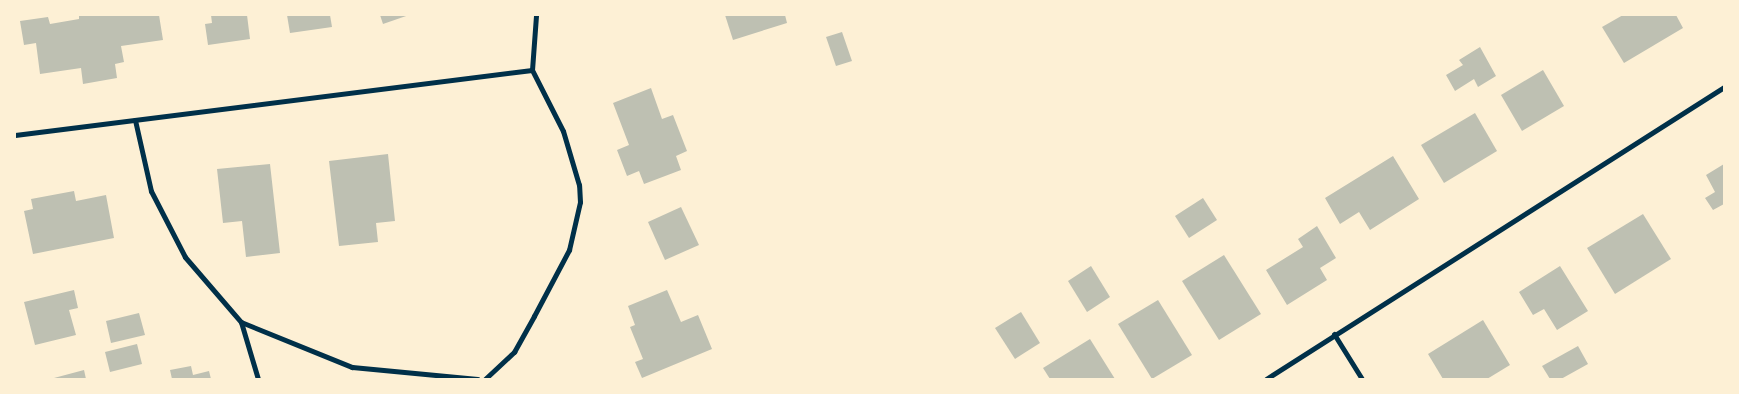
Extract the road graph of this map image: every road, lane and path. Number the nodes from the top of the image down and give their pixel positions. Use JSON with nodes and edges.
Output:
{"nodes":[{"id":1,"x":536,"y":15,"type":"edge"},
{"id":2,"x":532,"y":70,"type":"junction"},
{"id":3,"x":1724,"y":87,"type":"edge"},
{"id":4,"x":134,"y":120,"type":"junction"},
{"id":5,"x":15,"y":135,"type":"edge"},
{"id":6,"x":241,"y":322,"type":"junction"},
{"id":7,"x":1334,"y":334,"type":"junction"},
{"id":8,"x":258,"y":379,"type":"edge"},
{"id":9,"x":477,"y":379,"type":"edge"},
{"id":10,"x":485,"y":379,"type":"edge"},
{"id":11,"x":1266,"y":379,"type":"edge"},
{"id":12,"x":1362,"y":379,"type":"edge"}],
"edges":[{"from":1,"to":2,"type":"street"},
{"from":2,"to":4,"type":"street"},
{"from":2,"to":10,"type":"street"},
{"from":3,"to":7,"type":"street"},
{"from":4,"to":5,"type":"street"},
{"from":4,"to":6,"type":"street"},
{"from":6,"to":8,"type":"street"},
{"from":6,"to":9,"type":"street"},
{"from":7,"to":11,"type":"street"},
{"from":7,"to":12,"type":"street"}]}
